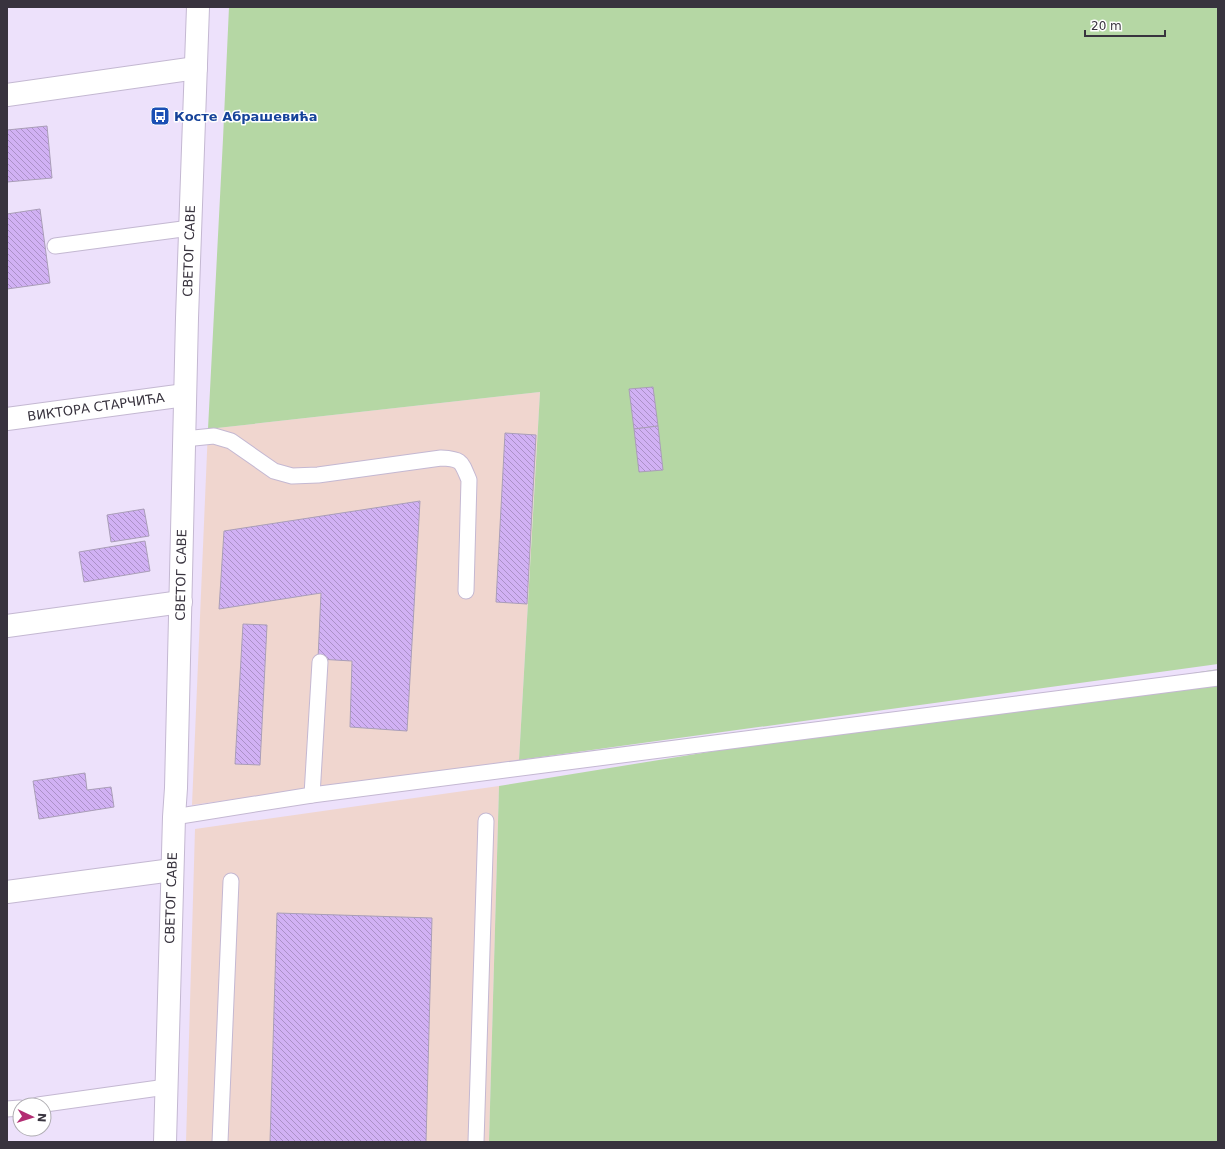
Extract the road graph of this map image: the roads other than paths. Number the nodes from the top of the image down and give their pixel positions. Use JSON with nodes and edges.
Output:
{"nodes":[{"id":1,"x":198,"y":7,"type":"edge"},
{"id":2,"x":196,"y":68,"type":"junction"},
{"id":3,"x":7,"y":95,"type":"edge"},
{"id":4,"x":190,"y":228,"type":"junction"},
{"id":5,"x":55,"y":246,"type":"dead end"},
{"id":6,"x":185,"y":395,"type":"junction"},
{"id":7,"x":7,"y":419,"type":"edge"},
{"id":8,"x":184,"y":439,"type":"junction"},
{"id":9,"x":466,"y":591,"type":"dead end"},
{"id":10,"x":181,"y":602,"type":"junction"},
{"id":11,"x":7,"y":626,"type":"edge"},
{"id":12,"x":320,"y":662,"type":"dead end"},
{"id":13,"x":1218,"y":678,"type":"edge"},
{"id":14,"x":312,"y":795,"type":"junction"},
{"id":15,"x":174,"y":817,"type":"junction"},
{"id":16,"x":486,"y":821,"type":"dead end"},
{"id":17,"x":172,"y":870,"type":"junction"},
{"id":18,"x":231,"y":880,"type":"dead end"},
{"id":19,"x":7,"y":892,"type":"edge"},
{"id":20,"x":166,"y":1087,"type":"junction"},
{"id":21,"x":52,"y":1103,"type":"edge"},
{"id":22,"x":165,"y":1142,"type":"edge"},
{"id":23,"x":220,"y":1142,"type":"edge"},
{"id":24,"x":476,"y":1142,"type":"edge"}],
"edges":[{"from":1,"to":2,"type":"street","name":"СВЕТОГ САВЕ"},
{"from":2,"to":3,"type":"street"},
{"from":2,"to":4,"type":"street","name":"СВЕТОГ САВЕ"},
{"from":4,"to":5,"type":"lane"},
{"from":4,"to":6,"type":"street","name":"СВЕТОГ САВЕ"},
{"from":6,"to":7,"type":"street","name":"ВИКТОРА СТАРЧИЋА"},
{"from":6,"to":8,"type":"street","name":"СВЕТОГ САВЕ"},
{"from":8,"to":9,"type":"lane"},
{"from":8,"to":10,"type":"street","name":"СВЕТОГ САВЕ"},
{"from":10,"to":11,"type":"street"},
{"from":10,"to":15,"type":"street","name":"СВЕТОГ САВЕ"},
{"from":12,"to":14,"type":"lane"},
{"from":13,"to":14,"type":"lane"},
{"from":14,"to":15,"type":"lane"},
{"from":15,"to":17,"type":"street","name":"СВЕТОГ САВЕ"},
{"from":16,"to":24,"type":"lane"},
{"from":17,"to":19,"type":"street"},
{"from":17,"to":20,"type":"street","name":"СВЕТОГ САВЕ"},
{"from":18,"to":23,"type":"lane"},
{"from":20,"to":21,"type":"lane"},
{"from":20,"to":22,"type":"street","name":"СВЕТОГ САВЕ"}]}
